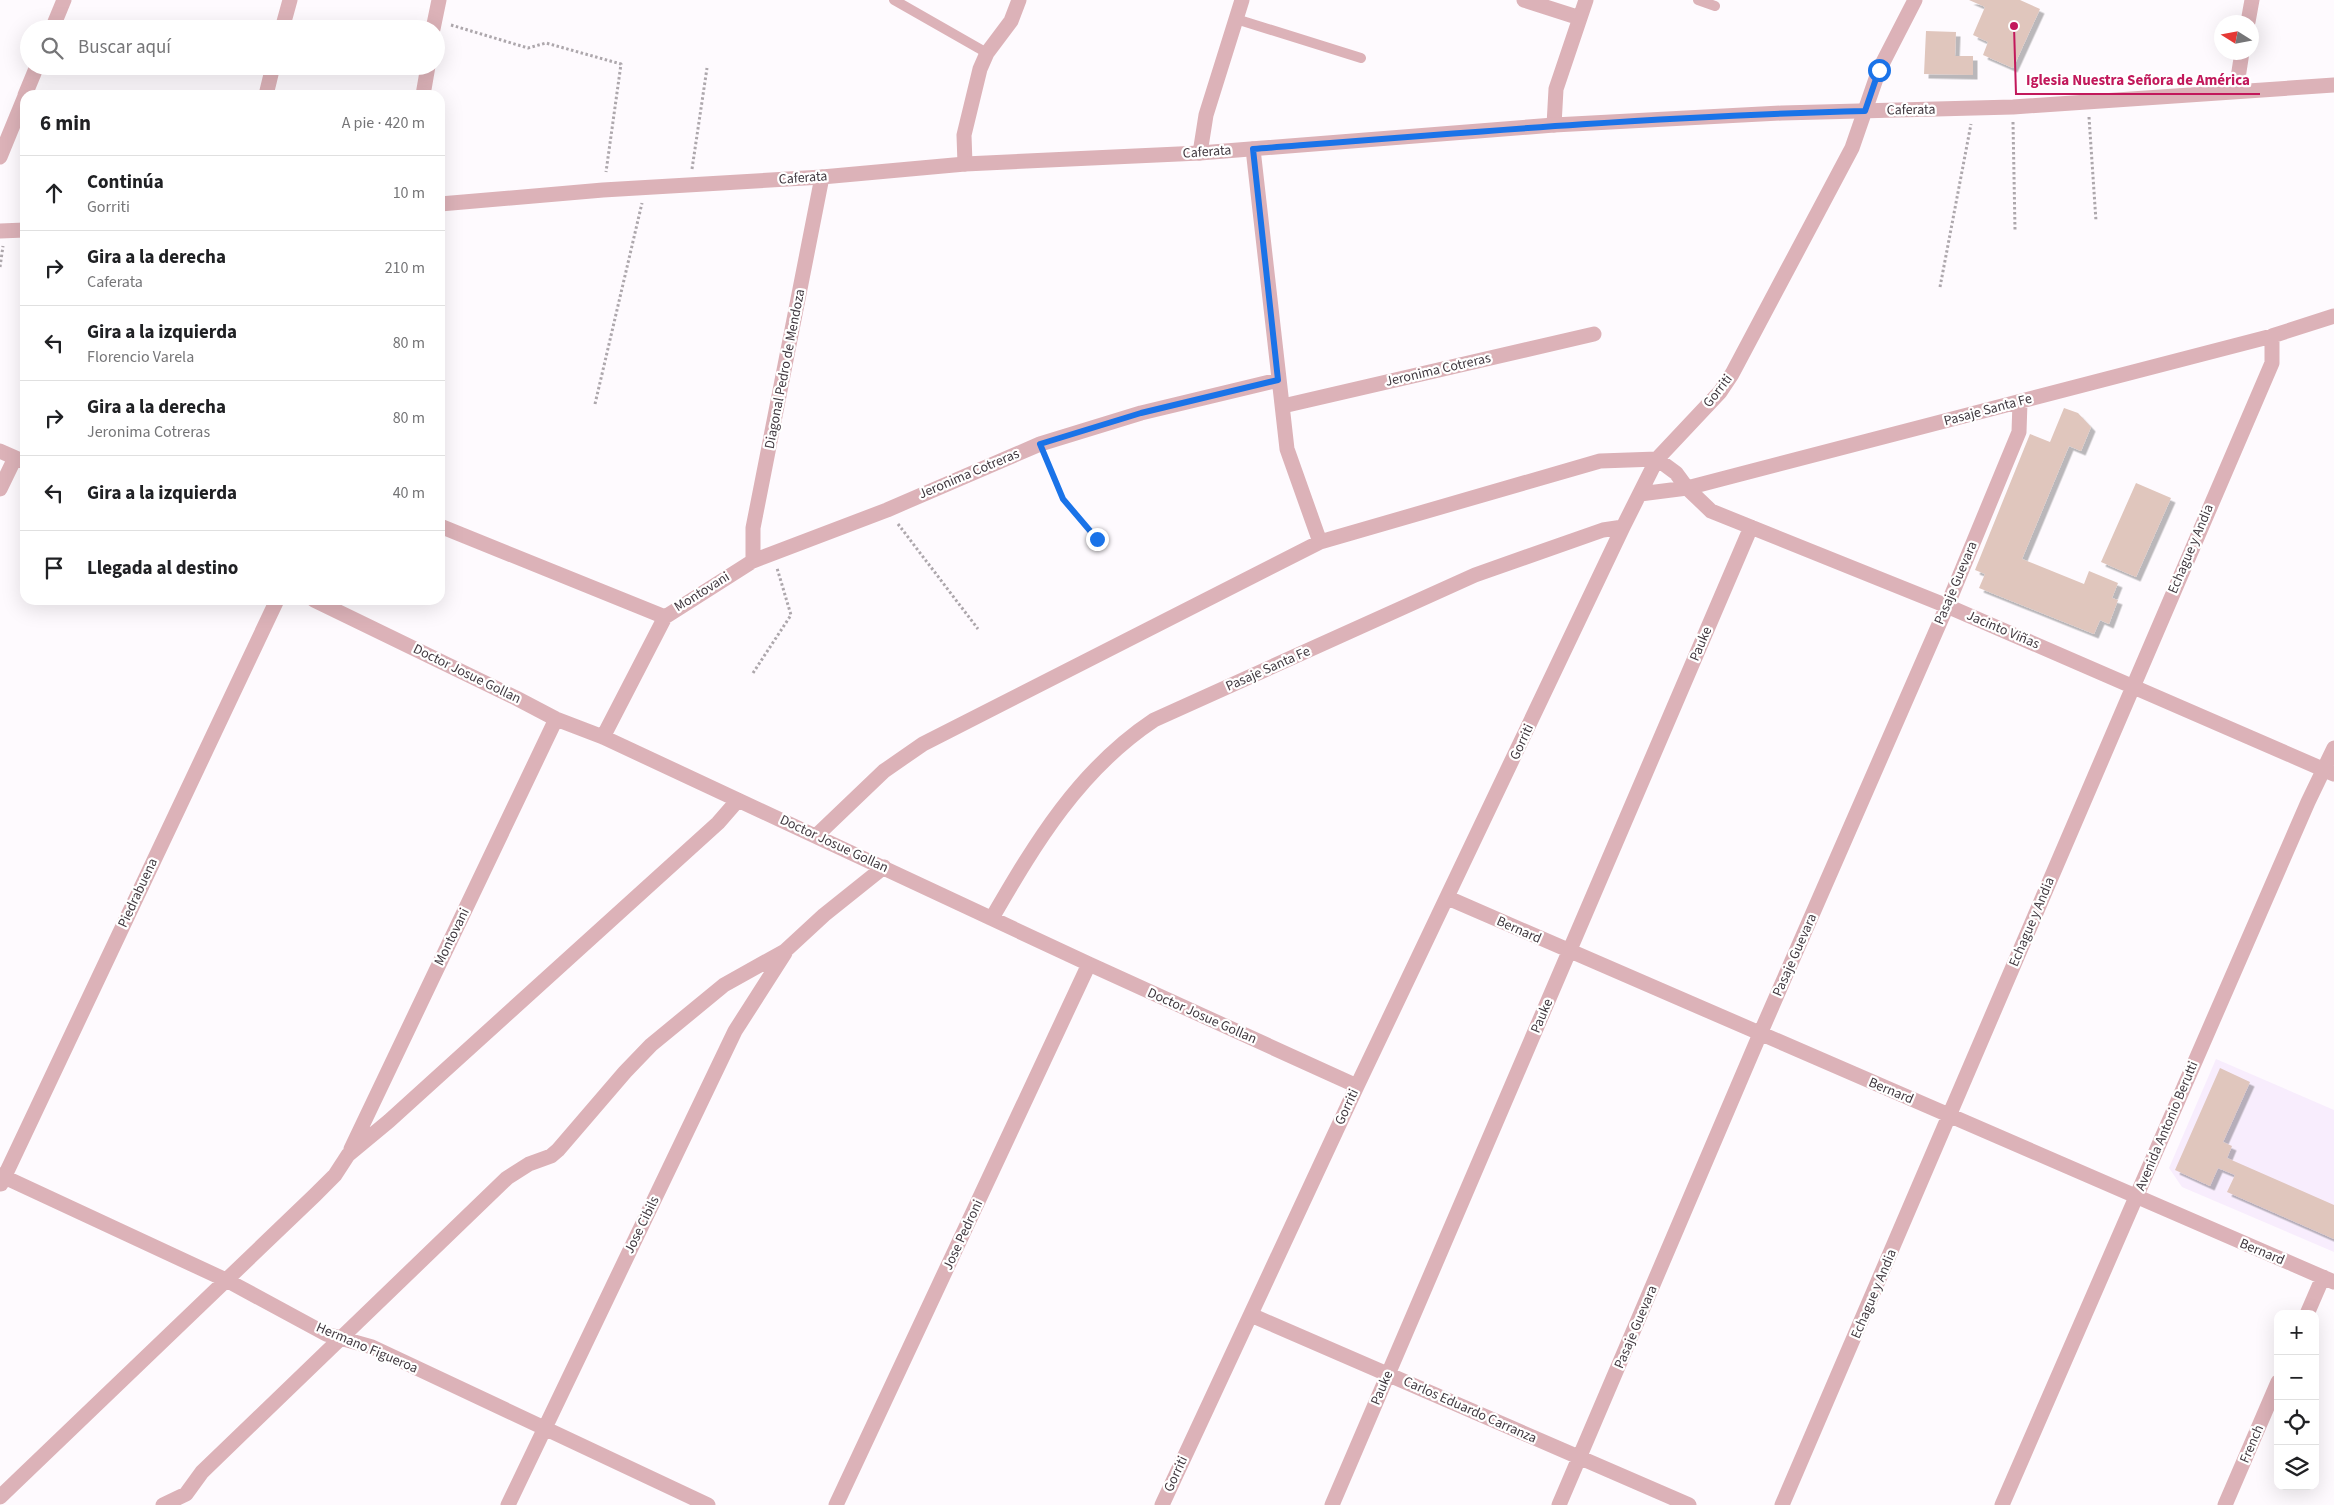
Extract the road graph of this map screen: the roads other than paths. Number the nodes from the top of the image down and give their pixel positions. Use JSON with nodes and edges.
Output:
{"nodes":[{"id":1,"x":64,"y":0,"type":"edge"},
{"id":2,"x":290,"y":0,"type":"edge"},
{"id":3,"x":439,"y":0,"type":"edge"},
{"id":4,"x":894,"y":0,"type":"edge"},
{"id":5,"x":1019,"y":0,"type":"edge"},
{"id":6,"x":1242,"y":0,"type":"edge"},
{"id":7,"x":1524,"y":0,"type":"edge"},
{"id":8,"x":1586,"y":0,"type":"edge"},
{"id":9,"x":1698,"y":0,"type":"edge"},
{"id":10,"x":1915,"y":0,"type":"edge"},
{"id":11,"x":2252,"y":0,"type":"edge"},
{"id":12,"x":1715,"y":6,"type":"dead end"},
{"id":13,"x":2249,"y":15,"type":"edge"},
{"id":14,"x":1580,"y":18,"type":"junction"},
{"id":15,"x":1236,"y":19,"type":"junction"},
{"id":16,"x":56,"y":20,"type":"edge"},
{"id":17,"x":284,"y":20,"type":"edge"},
{"id":18,"x":435,"y":20,"type":"edge"},
{"id":19,"x":987,"y":53,"type":"junction"},
{"id":20,"x":1361,"y":58,"type":"dead end"},
{"id":21,"x":2241,"y":60,"type":"edge"},
{"id":22,"x":33,"y":75,"type":"edge"},
{"id":23,"x":271,"y":75,"type":"edge"},
{"id":24,"x":426,"y":75,"type":"edge"},
{"id":25,"x":2334,"y":85,"type":"edge"},
{"id":26,"x":27,"y":90,"type":"edge"},
{"id":27,"x":267,"y":90,"type":"edge"},
{"id":28,"x":424,"y":90,"type":"edge"},
{"id":29,"x":2236,"y":91,"type":"junction"},
{"id":30,"x":20,"y":108,"type":"edge"},
{"id":31,"x":1865,"y":111,"type":"junction"},
{"id":32,"x":1554,"y":125,"type":"junction"},
{"id":33,"x":1253,"y":149,"type":"junction"},
{"id":34,"x":1200,"y":153,"type":"junction"},
{"id":35,"x":0,"y":157,"type":"edge"},
{"id":36,"x":965,"y":164,"type":"junction"},
{"id":37,"x":822,"y":177,"type":"junction"},
{"id":38,"x":445,"y":204,"type":"edge"},
{"id":39,"x":20,"y":230,"type":"edge"},
{"id":40,"x":0,"y":231,"type":"edge"},
{"id":41,"x":2334,"y":316,"type":"edge"},
{"id":42,"x":1594,"y":334,"type":"dead end"},
{"id":43,"x":2272,"y":336,"type":"junction"},
{"id":44,"x":1278,"y":380,"type":"junction"},
{"id":45,"x":2020,"y":402,"type":"junction"},
{"id":46,"x":1283,"y":406,"type":"junction"},
{"id":47,"x":0,"y":451,"type":"edge"},
{"id":48,"x":1657,"y":458,"type":"junction"},
{"id":49,"x":20,"y":460,"type":"edge"},
{"id":50,"x":1687,"y":488,"type":"junction"},
{"id":51,"x":0,"y":489,"type":"edge"},
{"id":52,"x":1640,"y":494,"type":"junction"},
{"id":53,"x":1623,"y":527,"type":"junction"},
{"id":54,"x":1751,"y":527,"type":"junction"},
{"id":55,"x":445,"y":528,"type":"edge"},
{"id":56,"x":1320,"y":542,"type":"junction"},
{"id":57,"x":753,"y":561,"type":"junction"},
{"id":58,"x":275,"y":605,"type":"edge"},
{"id":59,"x":324,"y":605,"type":"edge"},
{"id":60,"x":1947,"y":606,"type":"junction"},
{"id":61,"x":665,"y":617,"type":"junction"},
{"id":62,"x":2132,"y":685,"type":"junction"},
{"id":63,"x":556,"y":719,"type":"junction"},
{"id":64,"x":603,"y":737,"type":"junction"},
{"id":65,"x":2334,"y":748,"type":"edge"},
{"id":66,"x":2329,"y":772,"type":"edge"},
{"id":67,"x":738,"y":800,"type":"junction"},
{"id":68,"x":816,"y":836,"type":"junction"},
{"id":69,"x":884,"y":867,"type":"junction"},
{"id":70,"x":1448,"y":898,"type":"junction"},
{"id":71,"x":992,"y":918,"type":"junction"},
{"id":72,"x":785,"y":951,"type":"junction"},
{"id":73,"x":1569,"y":952,"type":"junction"},
{"id":74,"x":1089,"y":964,"type":"junction"},
{"id":75,"x":1760,"y":1034,"type":"junction"},
{"id":76,"x":1357,"y":1086,"type":"junction"},
{"id":77,"x":1950,"y":1117,"type":"junction"},
{"id":78,"x":348,"y":1155,"type":"junction"},
{"id":79,"x":1,"y":1179,"type":"edge"},
{"id":80,"x":2136,"y":1197,"type":"junction"},
{"id":81,"x":2328,"y":1280,"type":"edge"},
{"id":82,"x":228,"y":1281,"type":"junction"},
{"id":83,"x":2309,"y":1310,"type":"edge"},
{"id":84,"x":1251,"y":1314,"type":"junction"},
{"id":85,"x":339,"y":1338,"type":"junction"},
{"id":86,"x":1388,"y":1375,"type":"junction"},
{"id":87,"x":2274,"y":1391,"type":"edge"},
{"id":88,"x":544,"y":1430,"type":"junction"},
{"id":89,"x":1580,"y":1458,"type":"junction"},
{"id":90,"x":0,"y":1497,"type":"edge"},
{"id":91,"x":184,"y":1499,"type":"edge"},
{"id":92,"x":163,"y":1505,"type":"edge"},
{"id":93,"x":508,"y":1505,"type":"edge"},
{"id":94,"x":708,"y":1505,"type":"edge"},
{"id":95,"x":836,"y":1505,"type":"edge"},
{"id":96,"x":1162,"y":1505,"type":"edge"},
{"id":97,"x":1332,"y":1505,"type":"edge"},
{"id":98,"x":1559,"y":1505,"type":"edge"},
{"id":99,"x":1689,"y":1505,"type":"edge"},
{"id":100,"x":1782,"y":1505,"type":"edge"},
{"id":101,"x":2002,"y":1505,"type":"edge"},
{"id":102,"x":2225,"y":1505,"type":"edge"}],
"edges":[{"from":1,"to":16,"type":"street"},
{"from":2,"to":17,"type":"street"},
{"from":3,"to":18,"type":"street"},
{"from":4,"to":19,"type":"lane"},
{"from":5,"to":19,"type":"street"},
{"from":6,"to":15,"type":"street"},
{"from":7,"to":14,"type":"street"},
{"from":8,"to":14,"type":"street"},
{"from":9,"to":12,"type":"lane"},
{"from":10,"to":31,"type":"street","name":"Gorriti"},
{"from":11,"to":13,"type":"street"},
{"from":14,"to":32,"type":"street"},
{"from":15,"to":20,"type":"lane"},
{"from":15,"to":34,"type":"street"},
{"from":19,"to":36,"type":"street"},
{"from":21,"to":29,"type":"street"},
{"from":22,"to":26,"type":"street"},
{"from":23,"to":27,"type":"street"},
{"from":24,"to":28,"type":"street"},
{"from":25,"to":29,"type":"street","name":"Caferata"},
{"from":29,"to":31,"type":"street","name":"Caferata"},
{"from":30,"to":35,"type":"street"},
{"from":31,"to":32,"type":"street","name":"Caferata"},
{"from":31,"to":48,"type":"street","name":"Gorriti"},
{"from":32,"to":33,"type":"street","name":"Caferata"},
{"from":33,"to":34,"type":"street","name":"Caferata"},
{"from":33,"to":44,"type":"street"},
{"from":34,"to":36,"type":"street","name":"Caferata"},
{"from":36,"to":37,"type":"street","name":"Caferata"},
{"from":37,"to":38,"type":"street","name":"Caferata"},
{"from":37,"to":57,"type":"street","name":"Diagonal Pedro de Mendoza"},
{"from":39,"to":40,"type":"street"},
{"from":41,"to":43,"type":"street","name":"Pasaje Santa Fe"},
{"from":42,"to":46,"type":"street","name":"Jeronima Cotreras"},
{"from":43,"to":45,"type":"street","name":"Pasaje Santa Fe"},
{"from":43,"to":62,"type":"street","name":"Echague y Andia"},
{"from":44,"to":46,"type":"street"},
{"from":44,"to":57,"type":"street","name":"Jeronima Cotreras"},
{"from":45,"to":50,"type":"street","name":"Pasaje Santa Fe"},
{"from":45,"to":60,"type":"street","name":"Pasaje Guevara"},
{"from":46,"to":56,"type":"street"},
{"from":47,"to":49,"type":"street"},
{"from":48,"to":50,"type":"street","name":"Jacinto Viñas"},
{"from":48,"to":52,"type":"street","name":"Gorriti"},
{"from":48,"to":56,"type":"street"},
{"from":49,"to":51,"type":"street"},
{"from":50,"to":52,"type":"street","name":"Pasaje Santa Fe"},
{"from":50,"to":54,"type":"street","name":"Jacinto Viñas"},
{"from":52,"to":53,"type":"street","name":"Gorriti"},
{"from":53,"to":70,"type":"street","name":"Gorriti"},
{"from":53,"to":71,"type":"street","name":"Pasaje Santa Fe"},
{"from":54,"to":60,"type":"street","name":"Jacinto Viñas"},
{"from":54,"to":73,"type":"street","name":"Pauke"},
{"from":55,"to":61,"type":"street"},
{"from":56,"to":68,"type":"street"},
{"from":57,"to":61,"type":"street","name":"Montovani"},
{"from":58,"to":79,"type":"street","name":"Piedrabuena"},
{"from":59,"to":63,"type":"street","name":"Doctor Josue Gollan"},
{"from":60,"to":62,"type":"street","name":"Jacinto Viñas"},
{"from":60,"to":75,"type":"street","name":"Pasaje Guevara"},
{"from":61,"to":64,"type":"street","name":"Montovani"},
{"from":62,"to":66,"type":"street","name":"Jacinto Viñas"},
{"from":62,"to":77,"type":"street","name":"Echague y Andia"},
{"from":63,"to":64,"type":"street","name":"Doctor Josue Gollan"},
{"from":63,"to":78,"type":"street","name":"Montovani"},
{"from":64,"to":67,"type":"street","name":"Doctor Josue Gollan"},
{"from":65,"to":66,"type":"street","name":"Avenida Antonio Berutti"},
{"from":66,"to":80,"type":"street","name":"Avenida Antonio Berutti"},
{"from":67,"to":68,"type":"street","name":"Doctor Josue Gollan"},
{"from":67,"to":78,"type":"street"},
{"from":68,"to":69,"type":"street","name":"Doctor Josue Gollan"},
{"from":69,"to":71,"type":"street","name":"Doctor Josue Gollan"},
{"from":69,"to":72,"type":"street"},
{"from":70,"to":73,"type":"street","name":"Bernard"},
{"from":70,"to":76,"type":"street","name":"Gorriti"},
{"from":71,"to":74,"type":"street","name":"Doctor Josue Gollan"},
{"from":72,"to":85,"type":"street"},
{"from":72,"to":88,"type":"street","name":"Jose Cibils"},
{"from":73,"to":75,"type":"street","name":"Bernard"},
{"from":73,"to":86,"type":"street","name":"Pauke"},
{"from":74,"to":76,"type":"street","name":"Doctor Josue Gollan"},
{"from":74,"to":95,"type":"street","name":"Jose Pedroni"},
{"from":75,"to":77,"type":"street","name":"Bernard"},
{"from":75,"to":89,"type":"street","name":"Pasaje Guevara"},
{"from":76,"to":84,"type":"street","name":"Gorriti"},
{"from":77,"to":80,"type":"street","name":"Bernard"},
{"from":77,"to":100,"type":"street","name":"Echague y Andia"},
{"from":78,"to":82,"type":"street"},
{"from":79,"to":82,"type":"street","name":"Hermano Figueroa"},
{"from":80,"to":81,"type":"street","name":"Bernard"},
{"from":80,"to":101,"type":"street","name":"Avenida Antonio Berutti"},
{"from":81,"to":83,"type":"street"},
{"from":82,"to":85,"type":"street","name":"Hermano Figueroa"},
{"from":82,"to":90,"type":"street"},
{"from":84,"to":86,"type":"street","name":"Carlos Eduardo Carranza"},
{"from":84,"to":96,"type":"street","name":"Gorriti"},
{"from":85,"to":88,"type":"street","name":"Hermano Figueroa"},
{"from":85,"to":91,"type":"street"},
{"from":86,"to":89,"type":"street","name":"Carlos Eduardo Carranza"},
{"from":86,"to":97,"type":"street","name":"Pauke"},
{"from":87,"to":102,"type":"street","name":"French"},
{"from":88,"to":93,"type":"street","name":"Jose Cibils"},
{"from":88,"to":94,"type":"street","name":"Hermano Figueroa"},
{"from":89,"to":98,"type":"street","name":"Pasaje Guevara"},
{"from":89,"to":99,"type":"street","name":"Carlos Eduardo Carranza"},
{"from":91,"to":92,"type":"street"}]}
